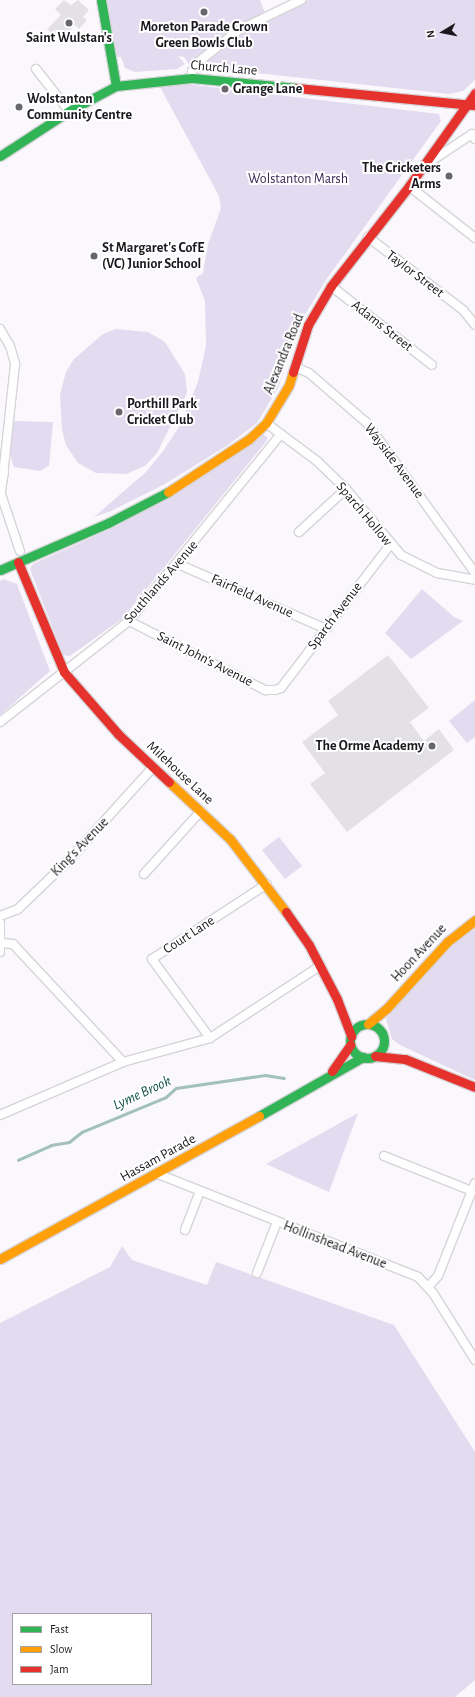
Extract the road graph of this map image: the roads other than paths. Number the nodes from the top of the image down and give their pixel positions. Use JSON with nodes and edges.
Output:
{"nodes":[{"id":1,"x":101,"y":0,"type":"edge"},
{"id":2,"x":301,"y":0,"type":"edge"},
{"id":3,"x":36,"y":69,"type":"dead end"},
{"id":4,"x":192,"y":78,"type":"junction"},
{"id":5,"x":116,"y":86,"type":"junction"},
{"id":6,"x":475,"y":93,"type":"edge"},
{"id":7,"x":470,"y":104,"type":"edge"},
{"id":8,"x":70,"y":111,"type":"junction"},
{"id":9,"x":474,"y":135,"type":"edge"},
{"id":10,"x":0,"y":156,"type":"edge"},
{"id":11,"x":422,"y":167,"type":"junction"},
{"id":12,"x":409,"y":186,"type":"junction"},
{"id":13,"x":368,"y":237,"type":"junction"},
{"id":14,"x":475,"y":238,"type":"edge"},
{"id":15,"x":331,"y":286,"type":"junction"},
{"id":16,"x":475,"y":325,"type":"edge"},
{"id":17,"x":0,"y":329,"type":"edge"},
{"id":18,"x":432,"y":365,"type":"dead end"},
{"id":19,"x":295,"y":367,"type":"junction"},
{"id":20,"x":266,"y":423,"type":"junction"},
{"id":21,"x":281,"y":434,"type":"junction"},
{"id":22,"x":3,"y":437,"type":"edge"},
{"id":23,"x":346,"y":489,"type":"junction"},
{"id":24,"x":1,"y":495,"type":"edge"},
{"id":25,"x":299,"y":532,"type":"dead end"},
{"id":26,"x":390,"y":545,"type":"junction"},
{"id":27,"x":20,"y":551,"type":"dead end"},
{"id":28,"x":18,"y":562,"type":"junction"},
{"id":29,"x":178,"y":564,"type":"junction"},
{"id":30,"x":0,"y":570,"type":"edge"},
{"id":31,"x":475,"y":573,"type":"edge"},
{"id":32,"x":475,"y":580,"type":"edge"},
{"id":33,"x":129,"y":622,"type":"junction"},
{"id":34,"x":326,"y":629,"type":"junction"},
{"id":35,"x":64,"y":672,"type":"junction"},
{"id":36,"x":281,"y":688,"type":"joint"},
{"id":37,"x":0,"y":722,"type":"edge"},
{"id":38,"x":153,"y":767,"type":"junction"},
{"id":39,"x":201,"y":811,"type":"junction"},
{"id":40,"x":144,"y":874,"type":"dead end"},
{"id":41,"x":268,"y":884,"type":"junction"},
{"id":42,"x":0,"y":916,"type":"edge"},
{"id":43,"x":475,"y":920,"type":"edge"},
{"id":44,"x":0,"y":923,"type":"edge"},
{"id":45,"x":2,"y":943,"type":"junction"},
{"id":46,"x":0,"y":952,"type":"edge"},
{"id":47,"x":320,"y":966,"type":"junction"},
{"id":48,"x":337,"y":999,"type":"junction"},
{"id":49,"x":387,"y":1008,"type":"junction"},
{"id":50,"x":365,"y":1025,"type":"junction"},
{"id":51,"x":378,"y":1029,"type":"junction"},
{"id":52,"x":210,"y":1038,"type":"junction"},
{"id":53,"x":383,"y":1039,"type":"junction"},
{"id":54,"x":350,"y":1040,"type":"junction"},
{"id":55,"x":375,"y":1056,"type":"junction"},
{"id":56,"x":363,"y":1057,"type":"junction"},
{"id":57,"x":405,"y":1059,"type":"junction"},
{"id":58,"x":123,"y":1062,"type":"junction"},
{"id":59,"x":326,"y":1077,"type":"junction"},
{"id":60,"x":475,"y":1087,"type":"edge"},
{"id":61,"x":0,"y":1115,"type":"edge"},
{"id":62,"x":384,"y":1156,"type":"dead end"},
{"id":63,"x":158,"y":1174,"type":"junction"},
{"id":64,"x":475,"y":1183,"type":"edge"},
{"id":65,"x":200,"y":1191,"type":"junction"},
{"id":66,"x":472,"y":1191,"type":"junction"},
{"id":67,"x":471,"y":1205,"type":"edge"},
{"id":68,"x":277,"y":1222,"type":"junction"},
{"id":69,"x":185,"y":1230,"type":"dead end"},
{"id":70,"x":0,"y":1259,"type":"edge"},
{"id":71,"x":257,"y":1273,"type":"dead end"},
{"id":72,"x":428,"y":1287,"type":"junction"},
{"id":73,"x":475,"y":1360,"type":"edge"}],
"edges":[{"from":1,"to":5,"type":"main road"},
{"from":2,"to":4,"type":"street"},
{"from":3,"to":8,"type":"street"},
{"from":4,"to":5,"type":"main road","name":"Church Lane"},
{"from":4,"to":7,"type":"main road","name":"Church Lane"},
{"from":5,"to":8,"type":"main road","name":"Church Lane"},
{"from":6,"to":7,"type":"main road","name":"Alexandra Road"},
{"from":7,"to":11,"type":"main road","name":"Alexandra Road"},
{"from":8,"to":10,"type":"main road","name":"Church Lane"},
{"from":9,"to":11,"type":"street"},
{"from":11,"to":12,"type":"main road","name":"Alexandra Road"},
{"from":12,"to":13,"type":"main road","name":"Alexandra Road"},
{"from":12,"to":14,"type":"street"},
{"from":13,"to":15,"type":"main road","name":"Alexandra Road"},
{"from":13,"to":16,"type":"street","name":"Taylor Street"},
{"from":15,"to":18,"type":"street","name":"Adams Street"},
{"from":15,"to":19,"type":"main road","name":"Alexandra Road"},
{"from":17,"to":22,"type":"street"},
{"from":19,"to":20,"type":"main road","name":"Alexandra Road"},
{"from":19,"to":31,"type":"street","name":"Wayside Avenue"},
{"from":20,"to":21,"type":"street","name":"Sparch Hollow"},
{"from":20,"to":28,"type":"main road","name":"Alexandra Road"},
{"from":21,"to":23,"type":"street","name":"Sparch Hollow"},
{"from":21,"to":29,"type":"street","name":"Southlands Avenue"},
{"from":22,"to":24,"type":"street"},
{"from":23,"to":25,"type":"street"},
{"from":23,"to":26,"type":"street","name":"Sparch Hollow"},
{"from":24,"to":27,"type":"street"},
{"from":26,"to":32,"type":"street","name":"Sparch Hollow"},
{"from":26,"to":34,"type":"street","name":"Sparch Avenue"},
{"from":28,"to":30,"type":"main road","name":"Alexandra Road"},
{"from":28,"to":35,"type":"main road","name":"Milehouse Lane"},
{"from":29,"to":33,"type":"street","name":"Southlands Avenue"},
{"from":29,"to":34,"type":"street","name":"Fairfield Avenue"},
{"from":33,"to":35,"type":"street","name":"Southlands Avenue"},
{"from":33,"to":36,"type":"street","name":"Saint John's Avenue"},
{"from":34,"to":36,"type":"street","name":"Sparch Avenue"},
{"from":35,"to":37,"type":"street","name":"Southlands Avenue"},
{"from":35,"to":38,"type":"main road","name":"Milehouse Lane"},
{"from":38,"to":39,"type":"main road","name":"Milehouse Lane"},
{"from":38,"to":42,"type":"street","name":"King's Avenue"},
{"from":39,"to":40,"type":"street"},
{"from":39,"to":41,"type":"main road","name":"Milehouse Lane"},
{"from":41,"to":47,"type":"main road","name":"Milehouse Lane"},
{"from":41,"to":52,"type":"street","name":"Court Lane"},
{"from":43,"to":49,"type":"main road","name":"Hoon Avenue"},
{"from":44,"to":45,"type":"street"},
{"from":45,"to":46,"type":"street"},
{"from":45,"to":58,"type":"street"},
{"from":47,"to":48,"type":"main road","name":"Milehouse Lane"},
{"from":47,"to":52,"type":"street"},
{"from":48,"to":50,"type":"main road","name":"Milehouse Lane"},
{"from":48,"to":54,"type":"main road","name":"Milehouse Lane"},
{"from":49,"to":50,"type":"main road","name":"Hoon Avenue"},
{"from":49,"to":51,"type":"main road","name":"Hoon Avenue"},
{"from":50,"to":51,"type":"main road"},
{"from":50,"to":54,"type":"main road"},
{"from":51,"to":53,"type":"main road"},
{"from":52,"to":58,"type":"street"},
{"from":53,"to":55,"type":"main road"},
{"from":53,"to":57,"type":"main road"},
{"from":54,"to":56,"type":"main road"},
{"from":54,"to":59,"type":"main road","name":"Hassam Parade"},
{"from":55,"to":56,"type":"main road"},
{"from":55,"to":57,"type":"main road"},
{"from":56,"to":59,"type":"main road","name":"Hassam Parade"},
{"from":57,"to":60,"type":"main road"},
{"from":58,"to":61,"type":"street"},
{"from":59,"to":63,"type":"main road","name":"Hassam Parade"},
{"from":62,"to":66,"type":"street"},
{"from":63,"to":65,"type":"street","name":"Hollinshead Avenue"},
{"from":63,"to":70,"type":"main road","name":"Hassam Parade"},
{"from":64,"to":66,"type":"street"},
{"from":65,"to":68,"type":"street","name":"Hollinshead Avenue"},
{"from":65,"to":69,"type":"street"},
{"from":66,"to":67,"type":"street"},
{"from":67,"to":72,"type":"street"},
{"from":68,"to":71,"type":"street"},
{"from":68,"to":72,"type":"street","name":"Hollinshead Avenue"},
{"from":72,"to":73,"type":"street","name":"Hollinshead Avenue"}]}
